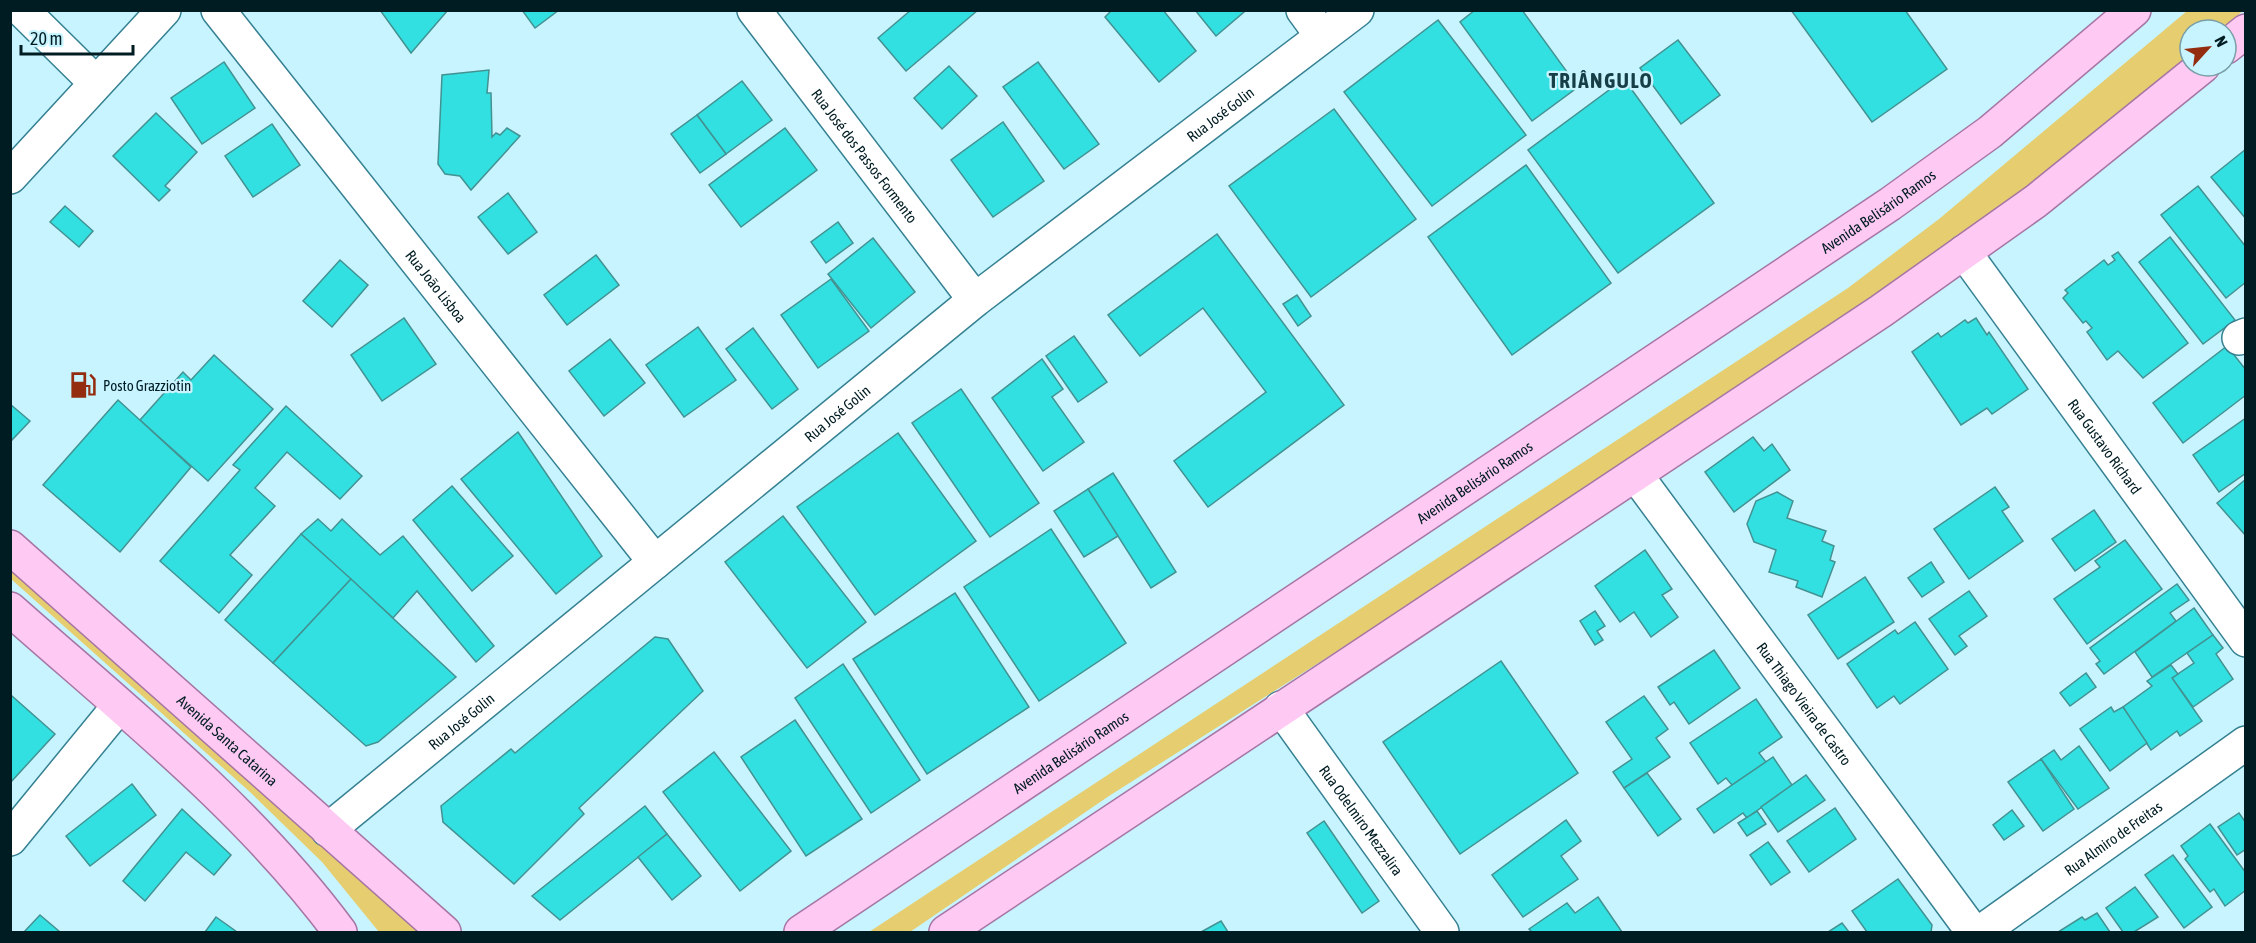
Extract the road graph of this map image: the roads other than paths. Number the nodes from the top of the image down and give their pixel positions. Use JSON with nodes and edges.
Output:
{"nodes":[{"id":1,"x":22,"y":10,"type":"edge"},
{"id":2,"x":164,"y":10,"type":"edge"},
{"id":3,"x":218,"y":10,"type":"edge"},
{"id":4,"x":754,"y":10,"type":"edge"},
{"id":5,"x":1303,"y":10,"type":"edge"},
{"id":6,"x":1357,"y":10,"type":"edge"},
{"id":7,"x":2134,"y":10,"type":"edge"},
{"id":8,"x":1322,"y":36,"type":"junction"},
{"id":9,"x":2188,"y":78,"type":"edge"},
{"id":10,"x":95,"y":82,"type":"junction"},
{"id":11,"x":10,"y":177,"type":"edge"},
{"id":12,"x":1964,"y":252,"type":"junction"},
{"id":13,"x":975,"y":300,"type":"junction"},
{"id":14,"x":1636,"y":475,"type":"junction"},
{"id":15,"x":10,"y":547,"type":"edge"},
{"id":16,"x":656,"y":562,"type":"junction"},
{"id":17,"x":10,"y":609,"type":"edge"},
{"id":18,"x":2246,"y":640,"type":"edge"},
{"id":19,"x":119,"y":706,"type":"junction"},
{"id":20,"x":1281,"y":708,"type":"junction"},
{"id":21,"x":2246,"y":743,"type":"edge"},
{"id":22,"x":328,"y":830,"type":"junction"},
{"id":23,"x":10,"y":839,"type":"edge"},
{"id":24,"x":340,"y":933,"type":"edge"},
{"id":25,"x":444,"y":933,"type":"edge"},
{"id":26,"x":801,"y":933,"type":"edge"},
{"id":27,"x":946,"y":933,"type":"edge"},
{"id":28,"x":1442,"y":933,"type":"edge"},
{"id":29,"x":1973,"y":933,"type":"edge"},
{"id":30,"x":1981,"y":933,"type":"edge"}],
"edges":[{"from":1,"to":10,"type":"street"},
{"from":2,"to":10,"type":"street"},
{"from":3,"to":16,"type":"street","name":"Rua João Lisboa"},
{"from":4,"to":13,"type":"street","name":"Rua José dos Passos Formento"},
{"from":5,"to":8,"type":"street"},
{"from":6,"to":8,"type":"street","name":"Rua José Golin"},
{"from":7,"to":26,"type":"main road","name":"Avenida Belisário Ramos"},
{"from":8,"to":13,"type":"street","name":"Rua José Golin"},
{"from":9,"to":12,"type":"main road"},
{"from":10,"to":11,"type":"street"},
{"from":12,"to":14,"type":"main road"},
{"from":12,"to":18,"type":"street","name":"Rua Gustavo Richard"},
{"from":13,"to":16,"type":"street","name":"Rua José Golin"},
{"from":14,"to":20,"type":"main road"},
{"from":14,"to":29,"type":"street","name":"Rua Thiago Vieira de Castro"},
{"from":15,"to":22,"type":"main road","name":"Avenida Santa Catarina"},
{"from":16,"to":22,"type":"street","name":"Rua José Golin"},
{"from":17,"to":19,"type":"main road"},
{"from":19,"to":23,"type":"street"},
{"from":19,"to":24,"type":"main road"},
{"from":20,"to":27,"type":"main road"},
{"from":20,"to":28,"type":"street","name":"Rua Odelmiro Mezzalira"},
{"from":21,"to":30,"type":"street","name":"Rua Almiro de Freitas"},
{"from":22,"to":25,"type":"main road","name":"Avenida Santa Catarina"}]}
